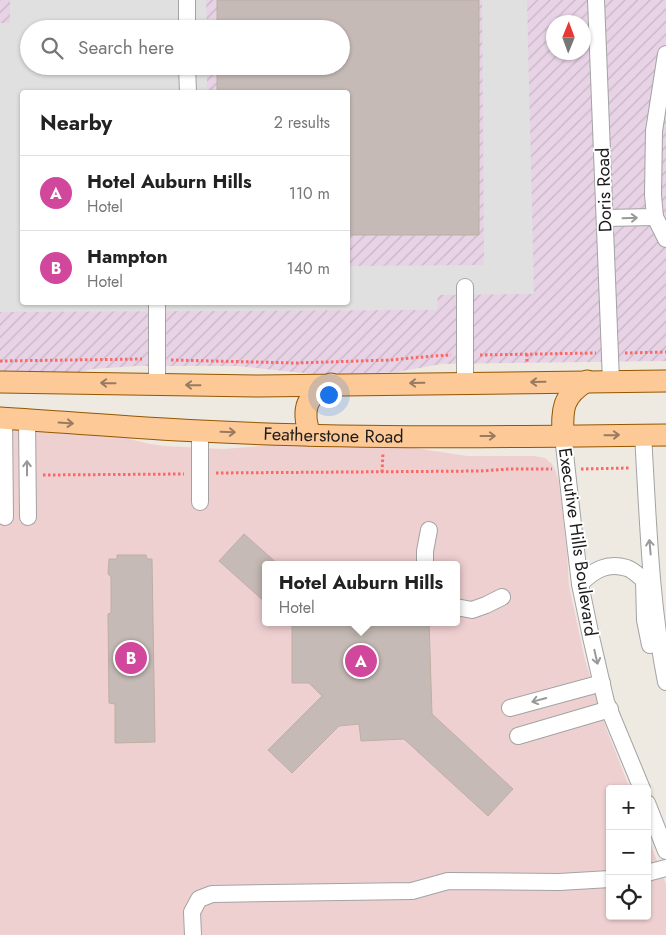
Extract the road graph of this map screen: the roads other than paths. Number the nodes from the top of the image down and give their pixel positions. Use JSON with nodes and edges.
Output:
{"nodes":[{"id":1,"x":187,"y":0,"type":"edge"},
{"id":2,"x":596,"y":0,"type":"edge"},
{"id":3,"x":187,"y":20,"type":"edge"},
{"id":4,"x":666,"y":54,"type":"edge"},
{"id":5,"x":187,"y":75,"type":"edge"},
{"id":6,"x":188,"y":90,"type":"edge"},
{"id":7,"x":655,"y":217,"type":"junction"},
{"id":8,"x":605,"y":218,"type":"junction"},
{"id":9,"x":666,"y":239,"type":"edge"},
{"id":10,"x":465,"y":287,"type":"dead end"},
{"id":11,"x":157,"y":305,"type":"edge"},
{"id":12,"x":666,"y":380,"type":"edge"},
{"id":13,"x":587,"y":381,"type":"junction"},
{"id":14,"x":611,"y":381,"type":"junction"},
{"id":15,"x":0,"y":382,"type":"edge"},
{"id":16,"x":465,"y":383,"type":"junction"},
{"id":17,"x":156,"y":384,"type":"junction"},
{"id":18,"x":331,"y":384,"type":"junction"},
{"id":19,"x":2,"y":418,"type":"edge"},
{"id":20,"x":27,"y":420,"type":"junction"},
{"id":21,"x":200,"y":431,"type":"junction"},
{"id":22,"x":310,"y":435,"type":"junction"},
{"id":23,"x":642,"y":435,"type":"junction"},
{"id":24,"x":666,"y":435,"type":"edge"},
{"id":25,"x":563,"y":436,"type":"junction"},
{"id":26,"x":200,"y":502,"type":"dead end"},
{"id":27,"x":5,"y":517,"type":"dead end"},
{"id":28,"x":28,"y":517,"type":"dead end"},
{"id":29,"x":429,"y":530,"type":"dead end"},
{"id":30,"x":425,"y":561,"type":"edge"},
{"id":31,"x":580,"y":584,"type":"junction"},
{"id":32,"x":502,"y":597,"type":"dead end"},
{"id":33,"x":460,"y":607,"type":"edge"},
{"id":34,"x":666,"y":682,"type":"edge"},
{"id":35,"x":602,"y":683,"type":"junction"},
{"id":36,"x":666,"y":692,"type":"edge"},
{"id":37,"x":510,"y":708,"type":"dead end"},
{"id":38,"x":610,"y":710,"type":"junction"},
{"id":39,"x":518,"y":736,"type":"dead end"},
{"id":40,"x":640,"y":785,"type":"edge"},
{"id":41,"x":651,"y":812,"type":"edge"},
{"id":42,"x":666,"y":851,"type":"edge"},
{"id":43,"x":666,"y":868,"type":"edge"},
{"id":44,"x":651,"y":872,"type":"edge"},
{"id":45,"x":606,"y":879,"type":"edge"},
{"id":46,"x":193,"y":935,"type":"edge"}],
"edges":[{"from":1,"to":3,"type":"street"},
{"from":2,"to":8,"type":"street","name":"Doris Road"},
{"from":4,"to":7,"type":"street"},
{"from":5,"to":6,"type":"street"},
{"from":8,"to":7,"type":"street","one_way":true},
{"from":7,"to":9,"type":"street"},
{"from":8,"to":14,"type":"street","name":"Doris Road"},
{"from":10,"to":16,"type":"street"},
{"from":11,"to":17,"type":"street"},
{"from":12,"to":14,"type":"main road"},
{"from":13,"to":14,"type":"main road"},
{"from":13,"to":16,"type":"main road","one_way":true},
{"from":13,"to":25,"type":"main road"},
{"from":17,"to":15,"type":"main road","one_way":true},
{"from":16,"to":18,"type":"main road","one_way":true},
{"from":18,"to":17,"type":"main road","one_way":true},
{"from":18,"to":22,"type":"main road"},
{"from":19,"to":20,"type":"main road","name":"Featherstone Road"},
{"from":19,"to":27,"type":"street"},
{"from":20,"to":21,"type":"main road","name":"Featherstone Road","one_way":true},
{"from":28,"to":20,"type":"street","one_way":true},
{"from":21,"to":22,"type":"main road","name":"Featherstone Road","one_way":true},
{"from":21,"to":26,"type":"street"},
{"from":22,"to":25,"type":"main road","name":"Featherstone Road","one_way":true},
{"from":23,"to":24,"type":"main road","name":"Featherstone Road"},
{"from":25,"to":23,"type":"main road","name":"Featherstone Road","one_way":true},
{"from":34,"to":23,"type":"street","one_way":true},
{"from":25,"to":31,"type":"street","name":"Executive Hills Boulevard"},
{"from":29,"to":30,"type":"street"},
{"from":31,"to":35,"type":"street","name":"Executive Hills Boulevard","one_way":true},
{"from":31,"to":36,"type":"street"},
{"from":32,"to":33,"type":"street"},
{"from":35,"to":37,"type":"street","one_way":true},
{"from":35,"to":38,"type":"street","name":"Executive Hills Boulevard"},
{"from":38,"to":39,"type":"street"},
{"from":38,"to":40,"type":"street","name":"Executive Hills Boulevard"},
{"from":41,"to":42,"type":"street"},
{"from":43,"to":44,"type":"street"},
{"from":45,"to":46,"type":"street"}]}
